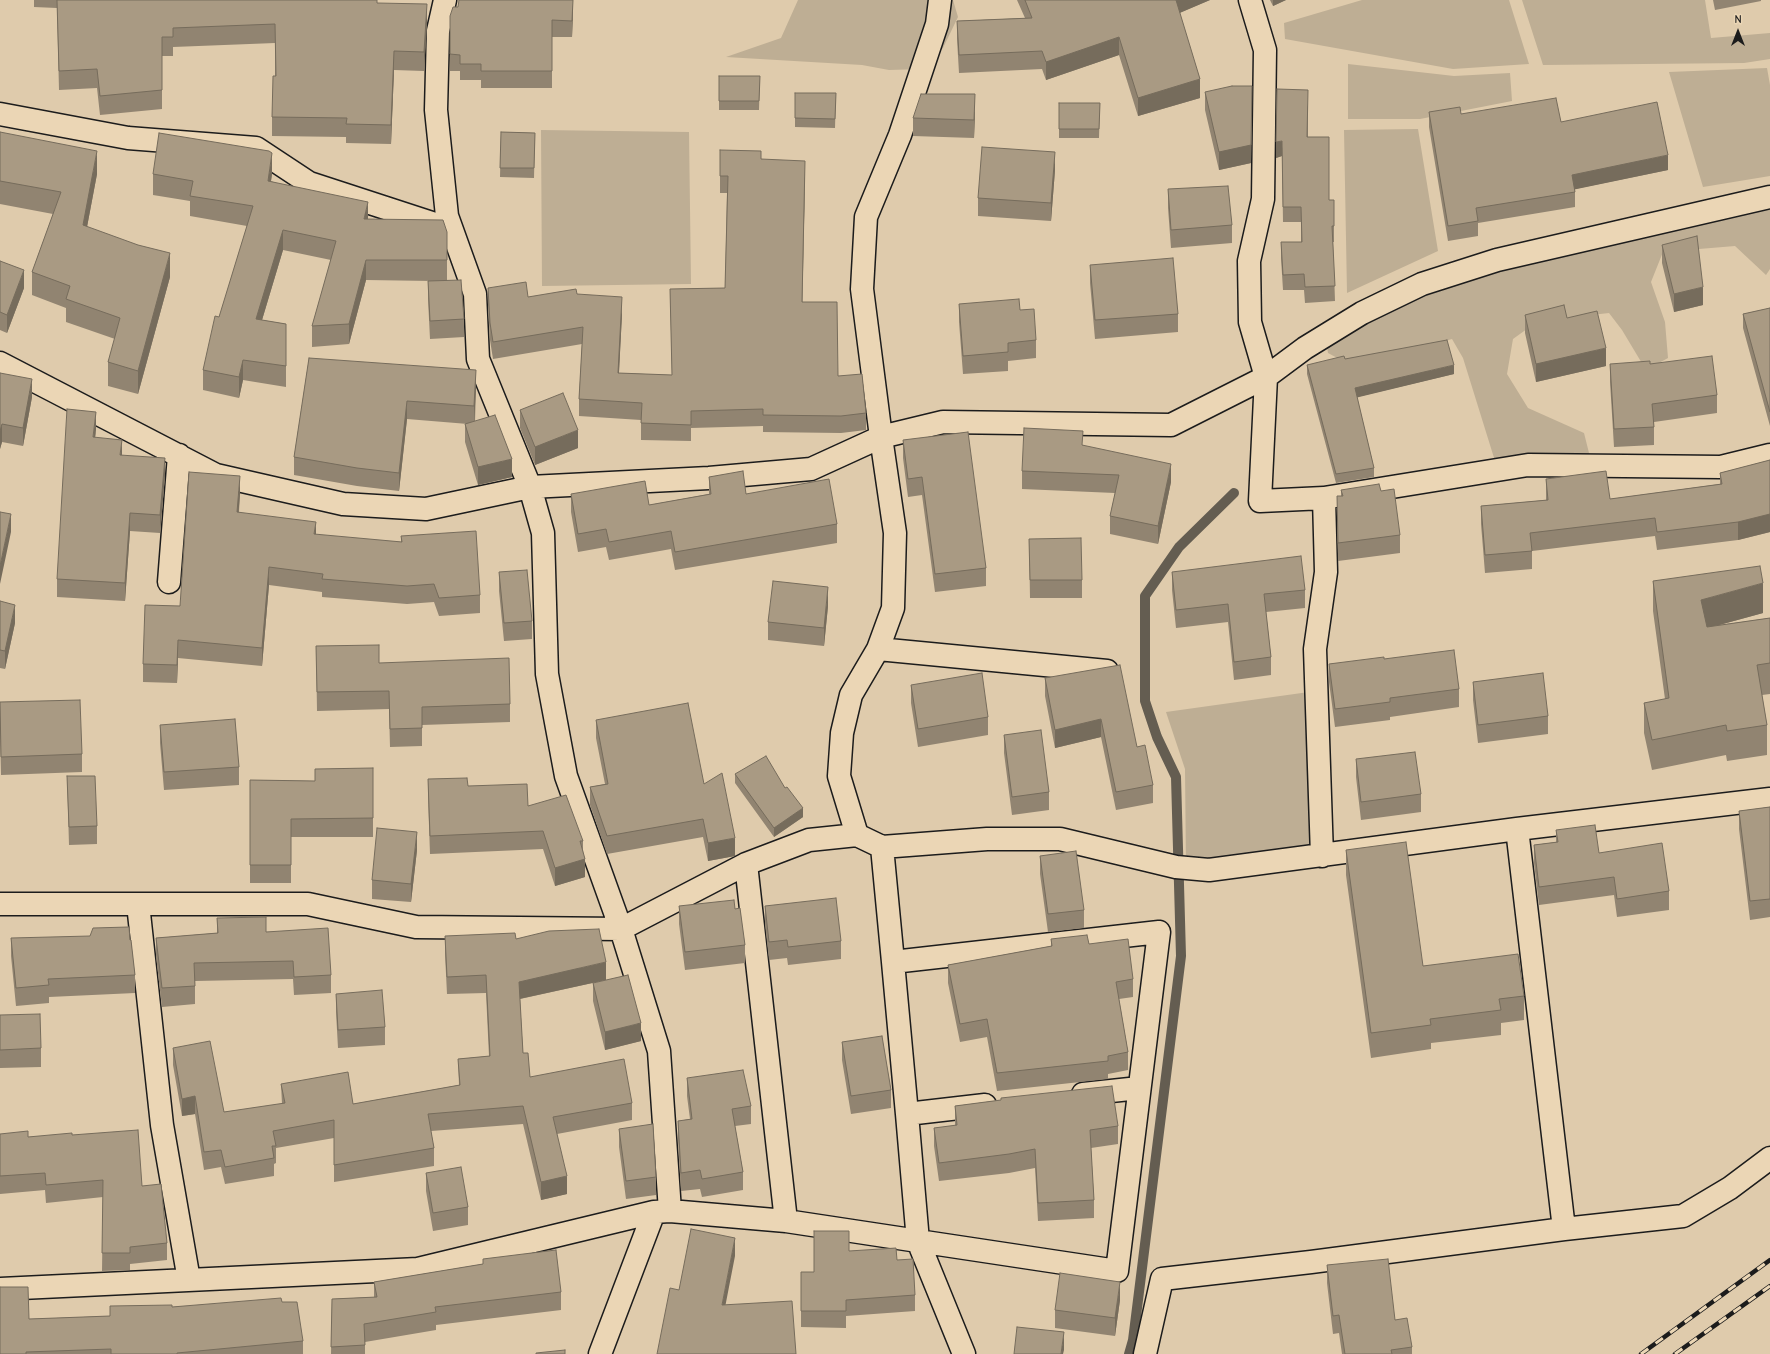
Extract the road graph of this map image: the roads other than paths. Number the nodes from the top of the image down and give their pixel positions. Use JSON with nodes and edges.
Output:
{"nodes":[{"id":1,"x":445,"y":0,"type":"edge"},
{"id":2,"x":940,"y":0,"type":"edge"},
{"id":3,"x":1250,"y":0,"type":"edge"},
{"id":4,"x":0,"y":114,"type":"edge"},
{"id":5,"x":1770,"y":197,"type":"edge"},
{"id":6,"x":451,"y":230,"type":"junction"},
{"id":7,"x":0,"y":363,"type":"edge"},
{"id":8,"x":1266,"y":377,"type":"junction"},
{"id":9,"x":881,"y":437,"type":"junction"},
{"id":10,"x":179,"y":455,"type":"junction"},
{"id":11,"x":1770,"y":455,"type":"edge"},
{"id":12,"x":530,"y":487,"type":"junction"},
{"id":13,"x":1324,"y":498,"type":"junction"},
{"id":14,"x":169,"y":582,"type":"dead end"},
{"id":15,"x":878,"y":649,"type":"junction"},
{"id":16,"x":1107,"y":671,"type":"edge"},
{"id":17,"x":1770,"y":798,"type":"edge"},
{"id":18,"x":1517,"y":829,"type":"junction"},
{"id":19,"x":857,"y":836,"type":"junction"},
{"id":20,"x":882,"y":847,"type":"junction"},
{"id":21,"x":1322,"y":856,"type":"junction"},
{"id":22,"x":746,"y":864,"type":"junction"},
{"id":23,"x":0,"y":904,"type":"edge"},
{"id":24,"x":138,"y":904,"type":"junction"},
{"id":25,"x":621,"y":930,"type":"junction"},
{"id":26,"x":892,"y":962,"type":"junction"},
{"id":27,"x":1140,"y":1088,"type":"junction"},
{"id":28,"x":1062,"y":1096,"type":"edge"},
{"id":29,"x":1008,"y":1103,"type":"edge"},
{"id":30,"x":907,"y":1114,"type":"junction"},
{"id":31,"x":1770,"y":1158,"type":"edge"},
{"id":32,"x":662,"y":1211,"type":"junction"},
{"id":33,"x":786,"y":1221,"type":"junction"},
{"id":34,"x":1564,"y":1229,"type":"junction"},
{"id":35,"x":918,"y":1241,"type":"junction"},
{"id":36,"x":189,"y":1280,"type":"junction"},
{"id":37,"x":0,"y":1289,"type":"edge"},
{"id":38,"x":600,"y":1354,"type":"edge"},
{"id":39,"x":964,"y":1354,"type":"edge"},
{"id":40,"x":1145,"y":1354,"type":"edge"}],
"edges":[{"from":1,"to":6,"type":"street"},
{"from":2,"to":9,"type":"street"},
{"from":3,"to":8,"type":"street"},
{"from":4,"to":6,"type":"street"},
{"from":5,"to":8,"type":"street"},
{"from":6,"to":12,"type":"street"},
{"from":7,"to":10,"type":"street"},
{"from":8,"to":9,"type":"street"},
{"from":8,"to":13,"type":"street"},
{"from":9,"to":12,"type":"street"},
{"from":9,"to":15,"type":"street"},
{"from":10,"to":12,"type":"street"},
{"from":10,"to":14,"type":"street"},
{"from":11,"to":13,"type":"street"},
{"from":12,"to":25,"type":"street"},
{"from":13,"to":21,"type":"street"},
{"from":15,"to":16,"type":"street"},
{"from":15,"to":19,"type":"street"},
{"from":17,"to":18,"type":"street"},
{"from":18,"to":21,"type":"street"},
{"from":18,"to":34,"type":"street"},
{"from":19,"to":20,"type":"street"},
{"from":19,"to":22,"type":"street"},
{"from":20,"to":21,"type":"street"},
{"from":20,"to":26,"type":"street"},
{"from":22,"to":25,"type":"street"},
{"from":22,"to":33,"type":"street"},
{"from":23,"to":24,"type":"street"},
{"from":24,"to":25,"type":"street"},
{"from":24,"to":36,"type":"street"},
{"from":25,"to":32,"type":"street"},
{"from":26,"to":27,"type":"street"},
{"from":26,"to":30,"type":"street"},
{"from":27,"to":28,"type":"street"},
{"from":27,"to":35,"type":"street"},
{"from":29,"to":30,"type":"street"},
{"from":30,"to":35,"type":"street"},
{"from":31,"to":34,"type":"street"},
{"from":32,"to":33,"type":"street"},
{"from":32,"to":36,"type":"street"},
{"from":32,"to":38,"type":"street"},
{"from":33,"to":35,"type":"street"},
{"from":34,"to":40,"type":"street"},
{"from":35,"to":39,"type":"street"},
{"from":36,"to":37,"type":"street"}]}
